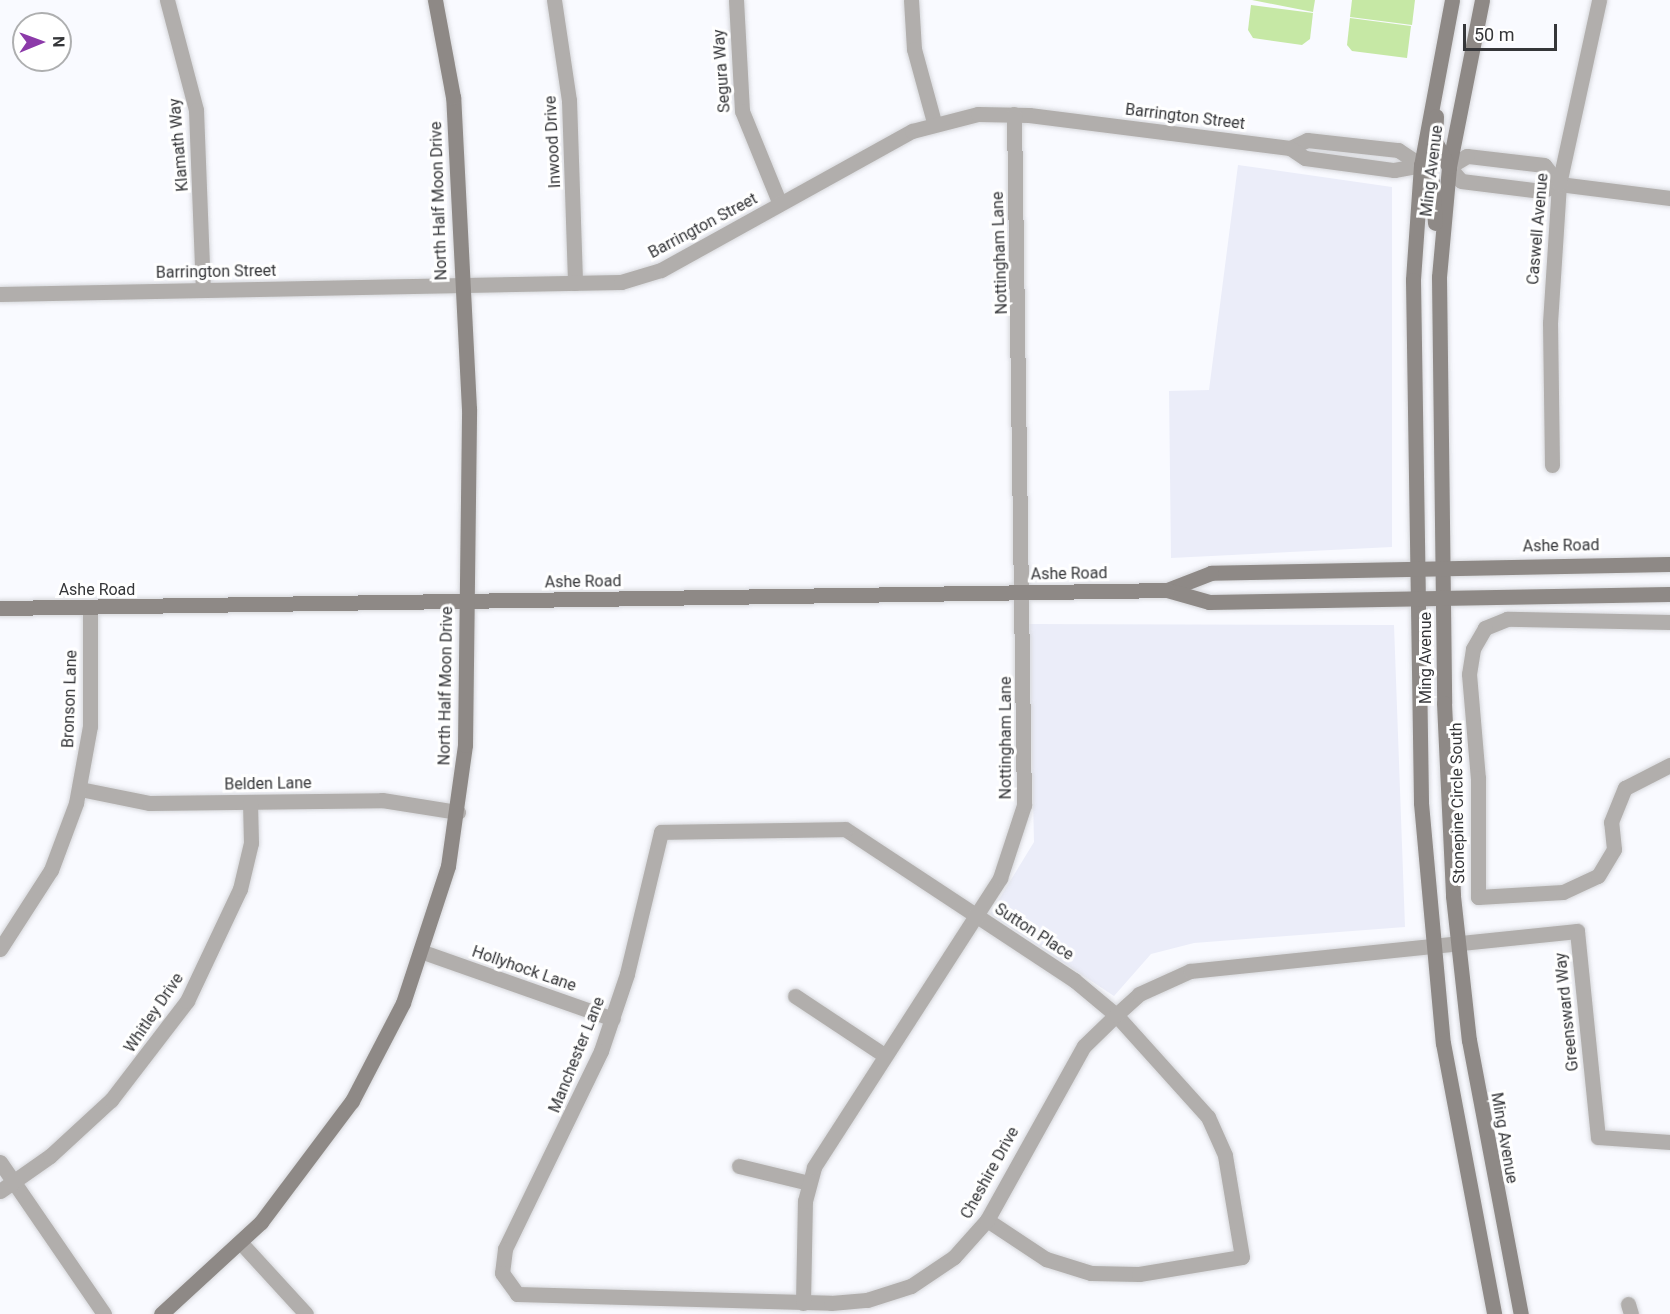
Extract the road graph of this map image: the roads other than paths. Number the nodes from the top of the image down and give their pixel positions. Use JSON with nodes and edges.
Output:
{"nodes":[{"id":1,"x":167,"y":0,"type":"edge"},
{"id":2,"x":435,"y":0,"type":"edge"},
{"id":3,"x":554,"y":0,"type":"edge"},
{"id":4,"x":736,"y":0,"type":"edge"},
{"id":5,"x":912,"y":0,"type":"edge"},
{"id":6,"x":1452,"y":0,"type":"edge"},
{"id":7,"x":1482,"y":0,"type":"edge"},
{"id":8,"x":1599,"y":0,"type":"edge"},
{"id":9,"x":1438,"y":65,"type":"junction"},
{"id":10,"x":1014,"y":114,"type":"junction"},
{"id":11,"x":934,"y":122,"type":"junction"},
{"id":12,"x":1420,"y":165,"type":"junction"},
{"id":13,"x":1449,"y":167,"type":"junction"},
{"id":14,"x":1559,"y":184,"type":"junction"},
{"id":15,"x":1670,"y":198,"type":"edge"},
{"id":16,"x":780,"y":204,"type":"junction"},
{"id":17,"x":1439,"y":277,"type":"junction"},
{"id":18,"x":575,"y":284,"type":"junction"},
{"id":19,"x":460,"y":285,"type":"junction"},
{"id":20,"x":203,"y":290,"type":"junction"},
{"id":21,"x":0,"y":294,"type":"edge"},
{"id":22,"x":1552,"y":465,"type":"dead end"},
{"id":23,"x":1670,"y":564,"type":"edge"},
{"id":24,"x":1443,"y":566,"type":"junction"},
{"id":25,"x":1415,"y":567,"type":"junction"},
{"id":26,"x":1167,"y":590,"type":"junction"},
{"id":27,"x":1023,"y":592,"type":"junction"},
{"id":28,"x":1670,"y":594,"type":"edge"},
{"id":29,"x":1415,"y":597,"type":"junction"},
{"id":30,"x":1444,"y":598,"type":"junction"},
{"id":31,"x":466,"y":602,"type":"junction"},
{"id":32,"x":0,"y":608,"type":"edge"},
{"id":33,"x":90,"y":609,"type":"junction"},
{"id":34,"x":1670,"y":622,"type":"edge"},
{"id":35,"x":1670,"y":765,"type":"edge"},
{"id":36,"x":80,"y":789,"type":"junction"},
{"id":37,"x":250,"y":802,"type":"junction"},
{"id":38,"x":458,"y":812,"type":"junction"},
{"id":39,"x":661,"y":832,"type":"joint"},
{"id":40,"x":976,"y":915,"type":"junction"},
{"id":41,"x":1458,"y":944,"type":"junction"},
{"id":42,"x":1432,"y":947,"type":"junction"},
{"id":43,"x":0,"y":949,"type":"edge"},
{"id":44,"x":423,"y":952,"type":"junction"},
{"id":45,"x":795,"y":996,"type":"dead end"},
{"id":46,"x":1116,"y":1015,"type":"junction"},
{"id":47,"x":613,"y":1019,"type":"junction"},
{"id":48,"x":884,"y":1055,"type":"junction"},
{"id":49,"x":1670,"y":1142,"type":"edge"},
{"id":50,"x":0,"y":1162,"type":"edge"},
{"id":51,"x":739,"y":1166,"type":"dead end"},
{"id":52,"x":14,"y":1182,"type":"junction"},
{"id":53,"x":808,"y":1183,"type":"junction"},
{"id":54,"x":0,"y":1191,"type":"edge"},
{"id":55,"x":987,"y":1220,"type":"junction"},
{"id":56,"x":242,"y":1243,"type":"junction"},
{"id":57,"x":505,"y":1281,"type":"joint"},
{"id":58,"x":803,"y":1302,"type":"junction"},
{"id":59,"x":104,"y":1314,"type":"edge"},
{"id":60,"x":161,"y":1314,"type":"edge"},
{"id":61,"x":306,"y":1314,"type":"edge"},
{"id":62,"x":1494,"y":1314,"type":"edge"},
{"id":63,"x":1521,"y":1314,"type":"edge"}],
"edges":[{"from":1,"to":20,"type":"street","name":"Klamath Way"},
{"from":2,"to":19,"type":"street","name":"North Half Moon Drive"},
{"from":3,"to":18,"type":"street","name":"Inwood Drive"},
{"from":4,"to":16,"type":"street","name":"Segura Way"},
{"from":5,"to":11,"type":"street"},
{"from":6,"to":9,"type":"street","name":"Ming Avenue"},
{"from":7,"to":13,"type":"street","name":"Ming Avenue"},
{"from":8,"to":14,"type":"street","name":"Caswell Avenue"},
{"from":9,"to":12,"type":"street","name":"Ming Avenue"},
{"from":9,"to":13,"type":"street"},
{"from":10,"to":11,"type":"street","name":"Barrington Street"},
{"from":10,"to":12,"type":"street","name":"Barrington Street"},
{"from":10,"to":27,"type":"street","name":"Nottingham Lane"},
{"from":11,"to":16,"type":"street","name":"Barrington Street"},
{"from":12,"to":17,"type":"street"},
{"from":12,"to":25,"type":"street","name":"Ming Avenue"},
{"from":13,"to":14,"type":"street"},
{"from":13,"to":14,"type":"street"},
{"from":13,"to":17,"type":"street","name":"Ming Avenue"},
{"from":14,"to":15,"type":"street"},
{"from":14,"to":22,"type":"street","name":"Caswell Avenue"},
{"from":16,"to":18,"type":"street","name":"Barrington Street"},
{"from":17,"to":24,"type":"street","name":"Ming Avenue"},
{"from":18,"to":19,"type":"street","name":"Barrington Street"},
{"from":19,"to":20,"type":"street","name":"Barrington Street"},
{"from":19,"to":31,"type":"street","name":"North Half Moon Drive"},
{"from":20,"to":21,"type":"street","name":"Barrington Street"},
{"from":23,"to":24,"type":"street","name":"Ashe Road"},
{"from":24,"to":25,"type":"street","name":"Ashe Road"},
{"from":24,"to":30,"type":"street","name":"Ming Avenue"},
{"from":25,"to":26,"type":"street","name":"Ashe Road"},
{"from":25,"to":29,"type":"street","name":"Ming Avenue"},
{"from":26,"to":27,"type":"street","name":"Ashe Road"},
{"from":26,"to":29,"type":"street","name":"Ashe Road"},
{"from":27,"to":31,"type":"street","name":"Ashe Road"},
{"from":27,"to":40,"type":"street","name":"Nottingham Lane"},
{"from":28,"to":30,"type":"street","name":"Ashe Road"},
{"from":29,"to":30,"type":"street","name":"Ashe Road"},
{"from":29,"to":42,"type":"street","name":"Ming Avenue"},
{"from":30,"to":41,"type":"street","name":"Ming Avenue"},
{"from":31,"to":33,"type":"street","name":"Ashe Road"},
{"from":31,"to":38,"type":"street","name":"North Half Moon Drive"},
{"from":32,"to":33,"type":"street","name":"Ashe Road"},
{"from":33,"to":36,"type":"street","name":"Bronson Lane"},
{"from":34,"to":35,"type":"street","name":"Stonepine Circle South"},
{"from":36,"to":37,"type":"street","name":"Belden Lane"},
{"from":36,"to":43,"type":"street","name":"Bronson Lane"},
{"from":37,"to":38,"type":"street","name":"Belden Lane"},
{"from":37,"to":52,"type":"street","name":"Whitley Drive"},
{"from":38,"to":44,"type":"street","name":"North Half Moon Drive"},
{"from":39,"to":40,"type":"street","name":"Sutton Place"},
{"from":39,"to":47,"type":"street","name":"Manchester Lane"},
{"from":40,"to":46,"type":"street","name":"Sutton Place"},
{"from":40,"to":48,"type":"street","name":"Nottingham Lane"},
{"from":41,"to":42,"type":"street","name":"Cheshire Drive"},
{"from":41,"to":49,"type":"street","name":"Greensward Way"},
{"from":41,"to":63,"type":"street","name":"Ming Avenue"},
{"from":42,"to":46,"type":"street","name":"Cheshire Drive"},
{"from":42,"to":62,"type":"street","name":"Ming Avenue"},
{"from":44,"to":47,"type":"street","name":"Hollyhock Lane"},
{"from":44,"to":56,"type":"street","name":"North Half Moon Drive"},
{"from":45,"to":48,"type":"street"},
{"from":46,"to":55,"type":"street","name":"Cheshire Drive"},
{"from":46,"to":55,"type":"street","name":"Sutton Place"},
{"from":47,"to":57,"type":"street","name":"Manchester Lane"},
{"from":48,"to":53,"type":"street","name":"Nottingham Lane"},
{"from":50,"to":52,"type":"street"},
{"from":51,"to":53,"type":"street"},
{"from":52,"to":54,"type":"street","name":"Whitley Drive"},
{"from":52,"to":59,"type":"street"},
{"from":53,"to":58,"type":"street","name":"Nottingham Lane"},
{"from":55,"to":58,"type":"street","name":"Cheshire Drive"},
{"from":56,"to":60,"type":"street","name":"North Half Moon Drive"},
{"from":56,"to":61,"type":"street"},
{"from":57,"to":58,"type":"street","name":"Cheshire Drive"}]}
